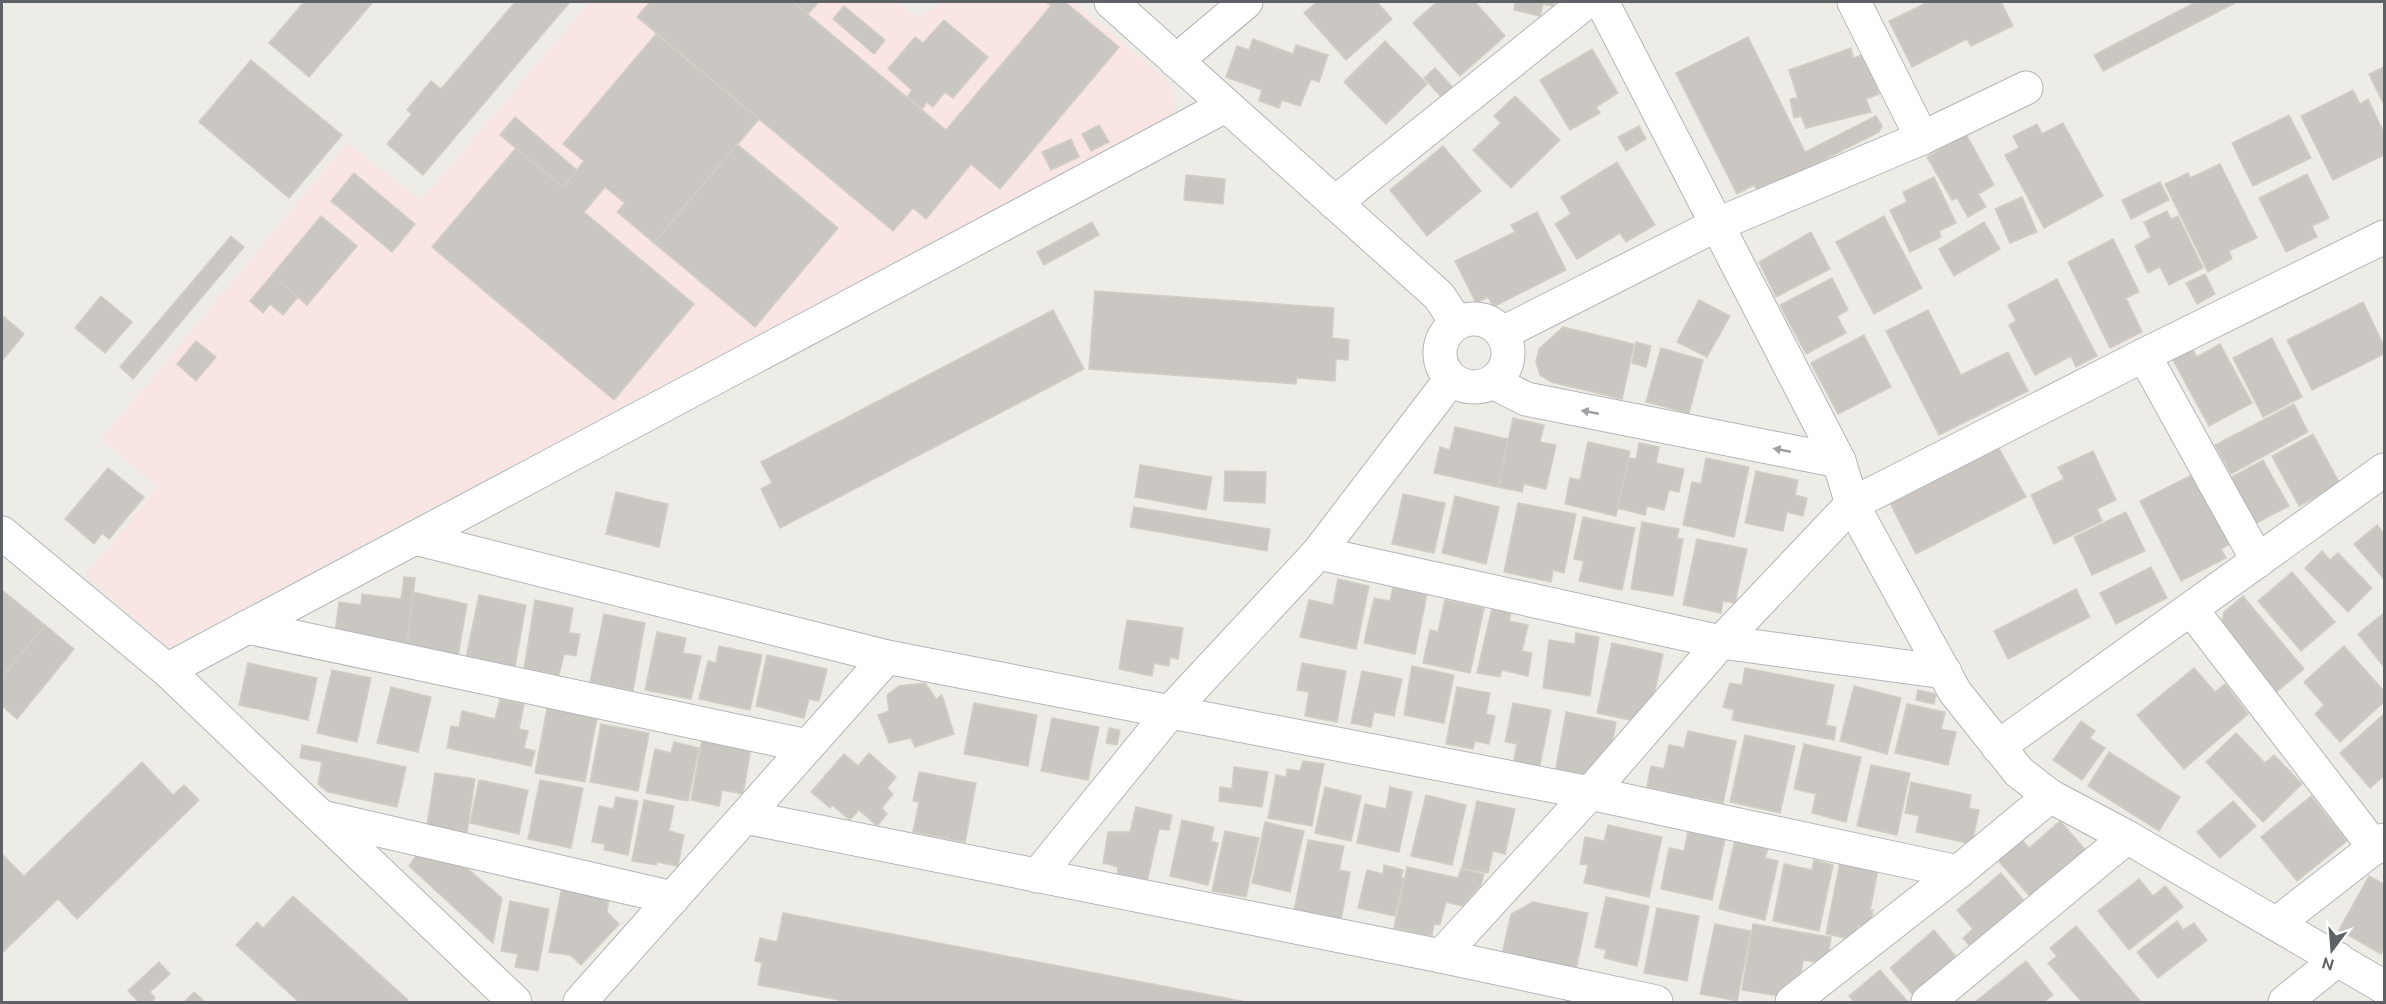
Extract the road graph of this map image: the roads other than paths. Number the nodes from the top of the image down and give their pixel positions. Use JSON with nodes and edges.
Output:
{"nodes":[{"id":1,"x":1111,"y":2,"type":"edge"},
{"id":2,"x":1246,"y":2,"type":"edge"},
{"id":3,"x":1586,"y":2,"type":"edge"},
{"id":4,"x":1602,"y":2,"type":"edge"},
{"id":5,"x":1854,"y":2,"type":"edge"},
{"id":6,"x":1176,"y":61,"type":"junction"},
{"id":7,"x":2026,"y":88,"type":"dead end"},
{"id":8,"x":1225,"y":106,"type":"junction"},
{"id":9,"x":1923,"y":138,"type":"junction"},
{"id":10,"x":1335,"y":203,"type":"junction"},
{"id":11,"x":1716,"y":225,"type":"junction"},
{"id":12,"x":2385,"y":237,"type":"edge"},
{"id":13,"x":1456,"y":323,"type":"junction"},
{"id":14,"x":1503,"y":333,"type":"junction"},
{"id":15,"x":2144,"y":355,"type":"junction"},
{"id":16,"x":1451,"y":379,"type":"junction"},
{"id":17,"x":1493,"y":382,"type":"junction"},
{"id":18,"x":1839,"y":461,"type":"junction"},
{"id":19,"x":2380,"y":483,"type":"edge"},
{"id":20,"x":1852,"y":504,"type":"junction"},
{"id":21,"x":2,"y":534,"type":"edge"},
{"id":22,"x":415,"y":538,"type":"junction"},
{"id":23,"x":1318,"y":553,"type":"junction"},
{"id":24,"x":2258,"y":561,"type":"junction"},
{"id":25,"x":2191,"y":609,"type":"junction"},
{"id":26,"x":247,"y":627,"type":"junction"},
{"id":27,"x":1721,"y":642,"type":"junction"},
{"id":28,"x":887,"y":657,"type":"junction"},
{"id":29,"x":167,"y":670,"type":"junction"},
{"id":30,"x":1945,"y":672,"type":"junction"},
{"id":31,"x":1170,"y":712,"type":"junction"},
{"id":32,"x":807,"y":746,"type":"junction"},
{"id":33,"x":1998,"y":747,"type":"junction"},
{"id":34,"x":1590,"y":793,"type":"junction"},
{"id":35,"x":2050,"y":796,"type":"junction"},
{"id":36,"x":322,"y":817,"type":"junction"},
{"id":37,"x":745,"y":817,"type":"junction"},
{"id":38,"x":2127,"y":837,"type":"junction"},
{"id":39,"x":2380,"y":844,"type":"edge"},
{"id":40,"x":1958,"y":872,"type":"junction"},
{"id":41,"x":1037,"y":876,"type":"junction"},
{"id":42,"x":673,"y":898,"type":"junction"},
{"id":43,"x":2276,"y":924,"type":"junction"},
{"id":44,"x":1441,"y":956,"type":"junction"},
{"id":45,"x":2338,"y":959,"type":"junction"},
{"id":46,"x":2385,"y":987,"type":"edge"},
{"id":47,"x":515,"y":1002,"type":"edge"},
{"id":48,"x":580,"y":1002,"type":"edge"},
{"id":49,"x":1656,"y":1002,"type":"edge"},
{"id":50,"x":1792,"y":1002,"type":"edge"},
{"id":51,"x":1928,"y":1002,"type":"edge"},
{"id":52,"x":2284,"y":1002,"type":"edge"}],
"edges":[{"from":1,"to":6,"type":"street"},
{"from":2,"to":6,"type":"street"},
{"from":3,"to":10,"type":"street"},
{"from":4,"to":11,"type":"street"},
{"from":5,"to":9,"type":"street"},
{"from":6,"to":8,"type":"street"},
{"from":7,"to":9,"type":"street"},
{"from":8,"to":10,"type":"street"},
{"from":8,"to":22,"type":"street"},
{"from":9,"to":11,"type":"street"},
{"from":10,"to":13,"type":"street"},
{"from":11,"to":14,"type":"street"},
{"from":11,"to":18,"type":"street"},
{"from":12,"to":15,"type":"street"},
{"from":13,"to":14,"type":"street"},
{"from":13,"to":16,"type":"street"},
{"from":14,"to":17,"type":"street"},
{"from":15,"to":20,"type":"street"},
{"from":15,"to":24,"type":"street"},
{"from":16,"to":17,"type":"street"},
{"from":16,"to":23,"type":"street"},
{"from":18,"to":17,"type":"street","one_way":true},
{"from":18,"to":20,"type":"street"},
{"from":19,"to":24,"type":"street"},
{"from":20,"to":27,"type":"street"},
{"from":20,"to":30,"type":"street"},
{"from":21,"to":29,"type":"street"},
{"from":22,"to":26,"type":"street"},
{"from":22,"to":28,"type":"street"},
{"from":23,"to":27,"type":"street"},
{"from":23,"to":31,"type":"street"},
{"from":24,"to":25,"type":"street"},
{"from":25,"to":33,"type":"street"},
{"from":25,"to":39,"type":"street"},
{"from":26,"to":29,"type":"street"},
{"from":26,"to":32,"type":"street"},
{"from":27,"to":30,"type":"street"},
{"from":27,"to":34,"type":"street"},
{"from":28,"to":31,"type":"street"},
{"from":28,"to":32,"type":"street"},
{"from":29,"to":36,"type":"street"},
{"from":30,"to":33,"type":"street"},
{"from":31,"to":34,"type":"street"},
{"from":31,"to":41,"type":"street"},
{"from":32,"to":37,"type":"street"},
{"from":33,"to":35,"type":"street"},
{"from":34,"to":40,"type":"street"},
{"from":34,"to":44,"type":"street"},
{"from":35,"to":38,"type":"street"},
{"from":35,"to":40,"type":"street"},
{"from":36,"to":42,"type":"street"},
{"from":36,"to":47,"type":"street"},
{"from":37,"to":41,"type":"street"},
{"from":37,"to":42,"type":"street"},
{"from":38,"to":43,"type":"street"},
{"from":38,"to":51,"type":"street"},
{"from":39,"to":43,"type":"street"},
{"from":40,"to":50,"type":"street"},
{"from":41,"to":44,"type":"street"},
{"from":42,"to":48,"type":"street"},
{"from":43,"to":45,"type":"street"},
{"from":44,"to":49,"type":"street"},
{"from":45,"to":46,"type":"street"},
{"from":45,"to":52,"type":"street"}]}
